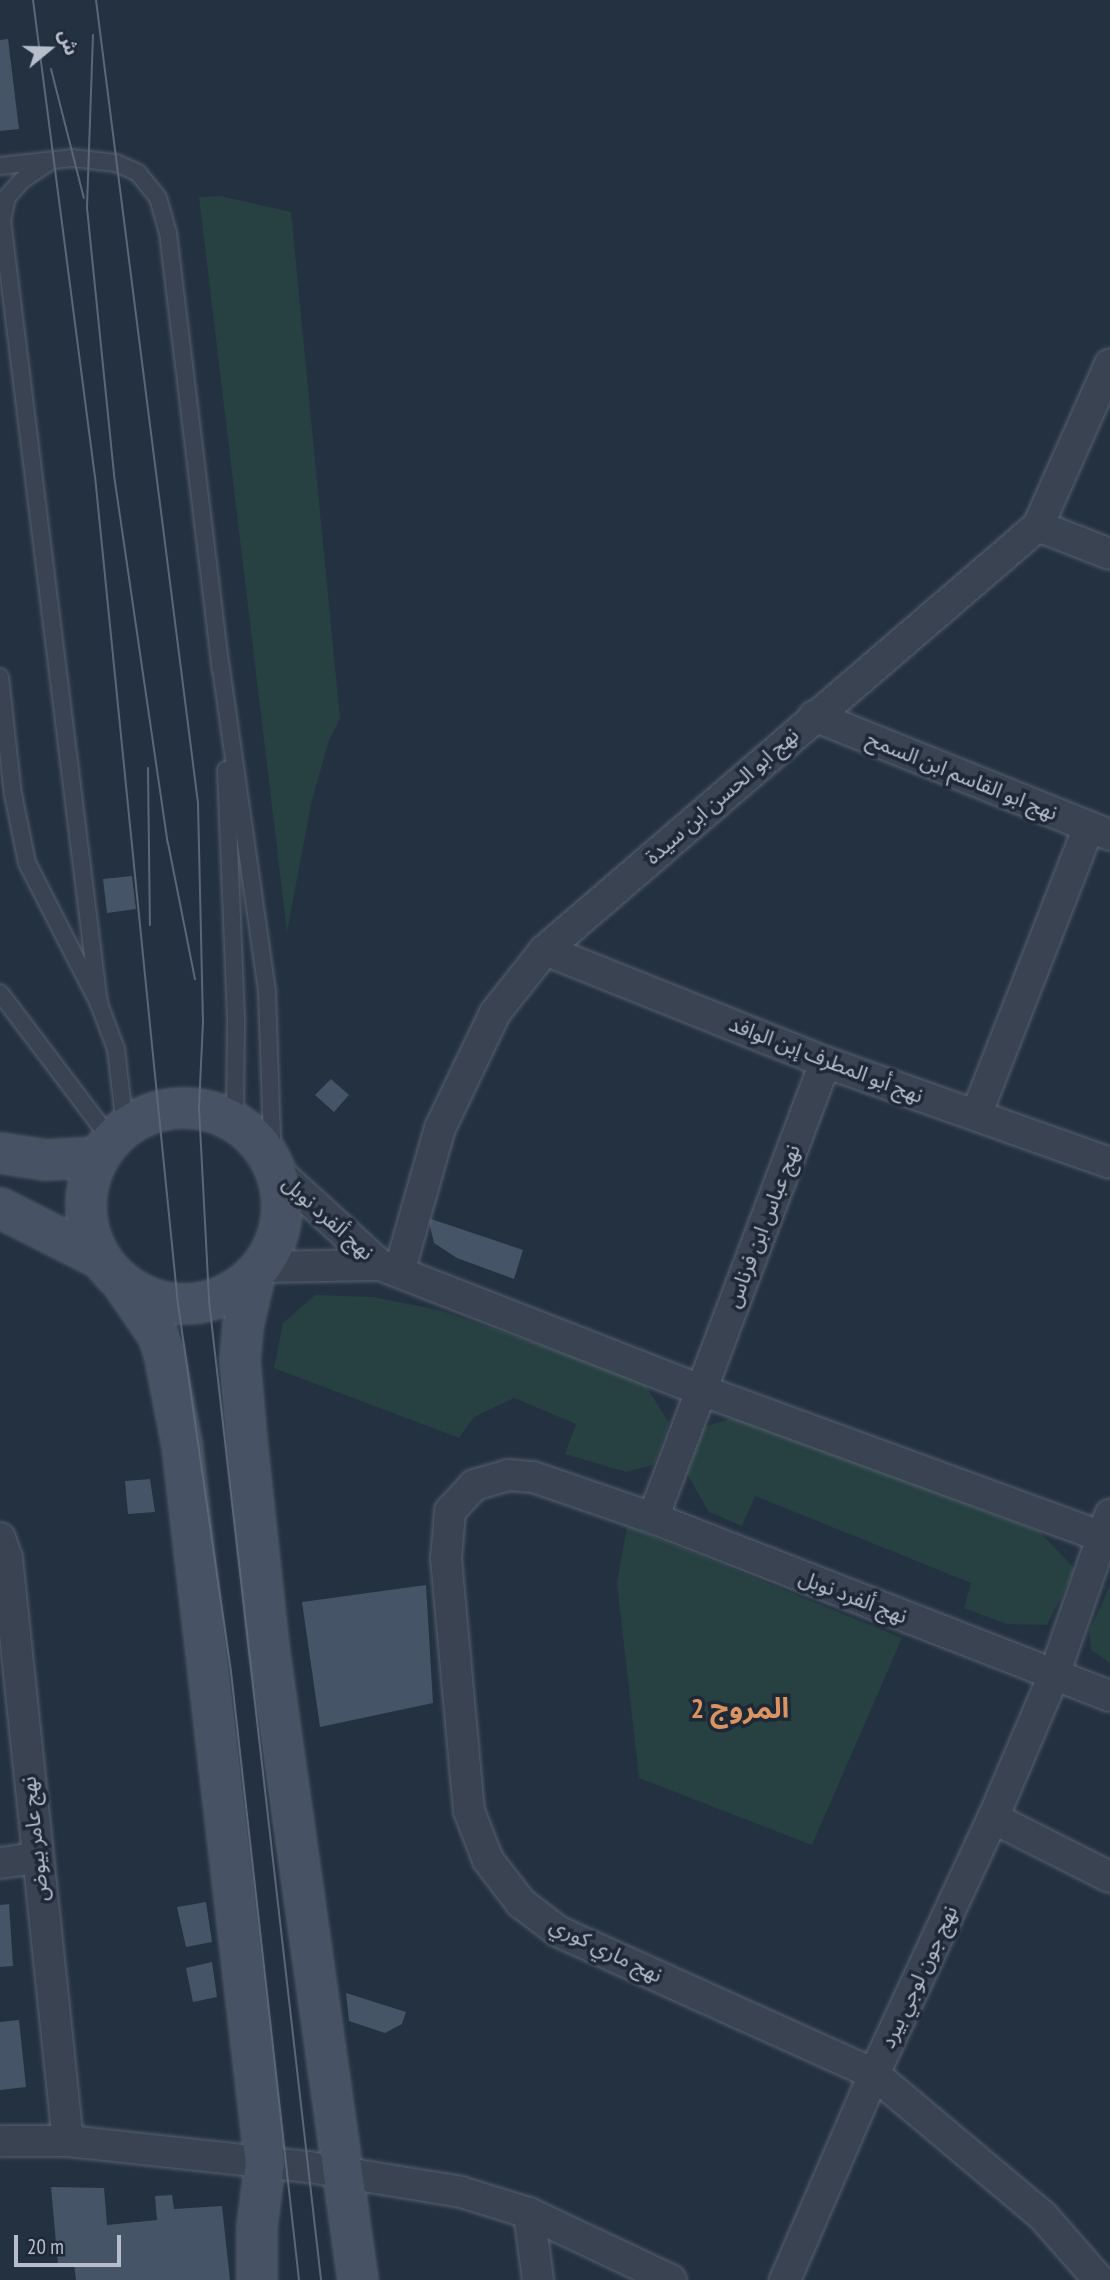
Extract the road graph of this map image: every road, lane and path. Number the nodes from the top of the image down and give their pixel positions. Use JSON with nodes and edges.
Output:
{"nodes":[{"id":1,"x":54,"y":159,"type":"junction"},
{"id":2,"x":0,"y":166,"type":"edge"},
{"id":3,"x":1110,"y":364,"type":"edge"},
{"id":4,"x":1038,"y":526,"type":"junction"},
{"id":5,"x":1110,"y":554,"type":"edge"},
{"id":6,"x":221,"y":668,"type":"junction"},
{"id":7,"x":0,"y":677,"type":"edge"},
{"id":8,"x":814,"y":716,"type":"junction"},
{"id":9,"x":1100,"y":831,"type":"edge"},
{"id":10,"x":545,"y":950,"type":"junction"},
{"id":11,"x":0,"y":993,"type":"edge"},
{"id":12,"x":99,"y":1004,"type":"junction"},
{"id":13,"x":825,"y":1062,"type":"junction"},
{"id":14,"x":976,"y":1115,"type":"junction"},
{"id":15,"x":234,"y":1120,"type":"junction"},
{"id":16,"x":111,"y":1141,"type":"junction"},
{"id":17,"x":0,"y":1153,"type":"edge"},
{"id":18,"x":1110,"y":1163,"type":"edge"},
{"id":19,"x":275,"y":1167,"type":"junction"},
{"id":20,"x":0,"y":1208,"type":"edge"},
{"id":21,"x":389,"y":1268,"type":"junction"},
{"id":22,"x":110,"y":1269,"type":"junction"},
{"id":23,"x":259,"y":1271,"type":"junction"},
{"id":24,"x":701,"y":1390,"type":"junction"},
{"id":25,"x":533,"y":1477,"type":"joint"},
{"id":26,"x":653,"y":1518,"type":"junction"},
{"id":27,"x":1107,"y":1531,"type":"edge"},
{"id":28,"x":0,"y":1538,"type":"edge"},
{"id":29,"x":1054,"y":1675,"type":"junction"},
{"id":30,"x":1110,"y":1696,"type":"edge"},
{"id":31,"x":993,"y":1818,"type":"junction"},
{"id":32,"x":37,"y":1858,"type":"junction"},
{"id":33,"x":0,"y":1863,"type":"edge"},
{"id":34,"x":1110,"y":1877,"type":"edge"},
{"id":35,"x":874,"y":2074,"type":"junction"},
{"id":36,"x":0,"y":2141,"type":"edge"},
{"id":37,"x":68,"y":2141,"type":"junction"},
{"id":38,"x":265,"y":2163,"type":"junction"},
{"id":39,"x":345,"y":2174,"type":"junction"},
{"id":40,"x":529,"y":2213,"type":"junction"},
{"id":41,"x":257,"y":2280,"type":"edge"},
{"id":42,"x":358,"y":2280,"type":"edge"},
{"id":43,"x":538,"y":2280,"type":"edge"},
{"id":44,"x":671,"y":2280,"type":"edge"},
{"id":45,"x":785,"y":2280,"type":"edge"},
{"id":46,"x":1100,"y":2280,"type":"edge"}],
"edges":[{"from":1,"to":2,"type":"lane"},
{"from":1,"to":6,"type":"lane"},
{"from":1,"to":12,"type":"lane"},
{"from":3,"to":4,"type":"street","name":"نهج ابو الحسن ابن سيدة"},
{"from":4,"to":5,"type":"street"},
{"from":4,"to":8,"type":"street","name":"نهج ابو الحسن ابن سيدة"},
{"from":6,"to":15,"type":"lane"},
{"from":6,"to":19,"type":"lane"},
{"from":7,"to":12,"type":"lane"},
{"from":8,"to":9,"type":"street","name":"نهج ابو القاسم ابن السمح"},
{"from":8,"to":10,"type":"street","name":"نهج ابو الحسن ابن سيدة"},
{"from":9,"to":14,"type":"street"},
{"from":10,"to":13,"type":"street","name":"نهج أبو المطرف إبن الوافد"},
{"from":10,"to":21,"type":"street","name":"نهج ابو الحسن ابن سيدة"},
{"from":11,"to":16,"type":"lane"},
{"from":12,"to":16,"type":"lane"},
{"from":13,"to":14,"type":"street","name":"نهج أبو المطرف إبن الوافد"},
{"from":13,"to":24,"type":"street","name":"نهج عباس ابن فرناس"},
{"from":14,"to":18,"type":"street","name":"نهج أبو المطرف إبن الوافد"},
{"from":15,"to":16,"type":"street"},
{"from":15,"to":19,"type":"street"},
{"from":16,"to":17,"type":"street"},
{"from":16,"to":22,"type":"street"},
{"from":19,"to":21,"type":"street","name":"نهج ألفرد نوبل"},
{"from":19,"to":23,"type":"street"},
{"from":20,"to":22,"type":"street"},
{"from":21,"to":23,"type":"street","name":"نهج ألفرد نوبل"},
{"from":21,"to":24,"type":"street","name":"نهج ألفرد نوبل"},
{"from":22,"to":23,"type":"street"},
{"from":22,"to":38,"type":"street"},
{"from":23,"to":39,"type":"street"},
{"from":24,"to":26,"type":"street"},
{"from":24,"to":27,"type":"street","name":"نهج ألفرد نوبل"},
{"from":25,"to":26,"type":"street","name":"نهج ألفرد نوبل"},
{"from":25,"to":35,"type":"street","name":"نهج ماري كوري"},
{"from":26,"to":29,"type":"street","name":"نهج ألفرد نوبل"},
{"from":27,"to":29,"type":"street","name":"نهج ألفرد نوبل"},
{"from":28,"to":32,"type":"street","name":"نهج عامر بيوض"},
{"from":29,"to":30,"type":"street","name":"نهج ألفرد نوبل"},
{"from":29,"to":31,"type":"street","name":"نهج جون لوجي بيرد"},
{"from":31,"to":34,"type":"street"},
{"from":31,"to":35,"type":"street","name":"نهج جون لوجي بيرد"},
{"from":32,"to":33,"type":"street"},
{"from":32,"to":37,"type":"street","name":"نهج عامر بيوض"},
{"from":35,"to":45,"type":"street","name":"نهج جون لوجي بيرد"},
{"from":35,"to":46,"type":"street","name":"نهج ماري كوري"},
{"from":36,"to":37,"type":"street"},
{"from":37,"to":38,"type":"street"},
{"from":38,"to":39,"type":"street"},
{"from":38,"to":41,"type":"street"},
{"from":39,"to":40,"type":"street"},
{"from":39,"to":42,"type":"street"},
{"from":40,"to":43,"type":"street"},
{"from":40,"to":44,"type":"street"}]}
